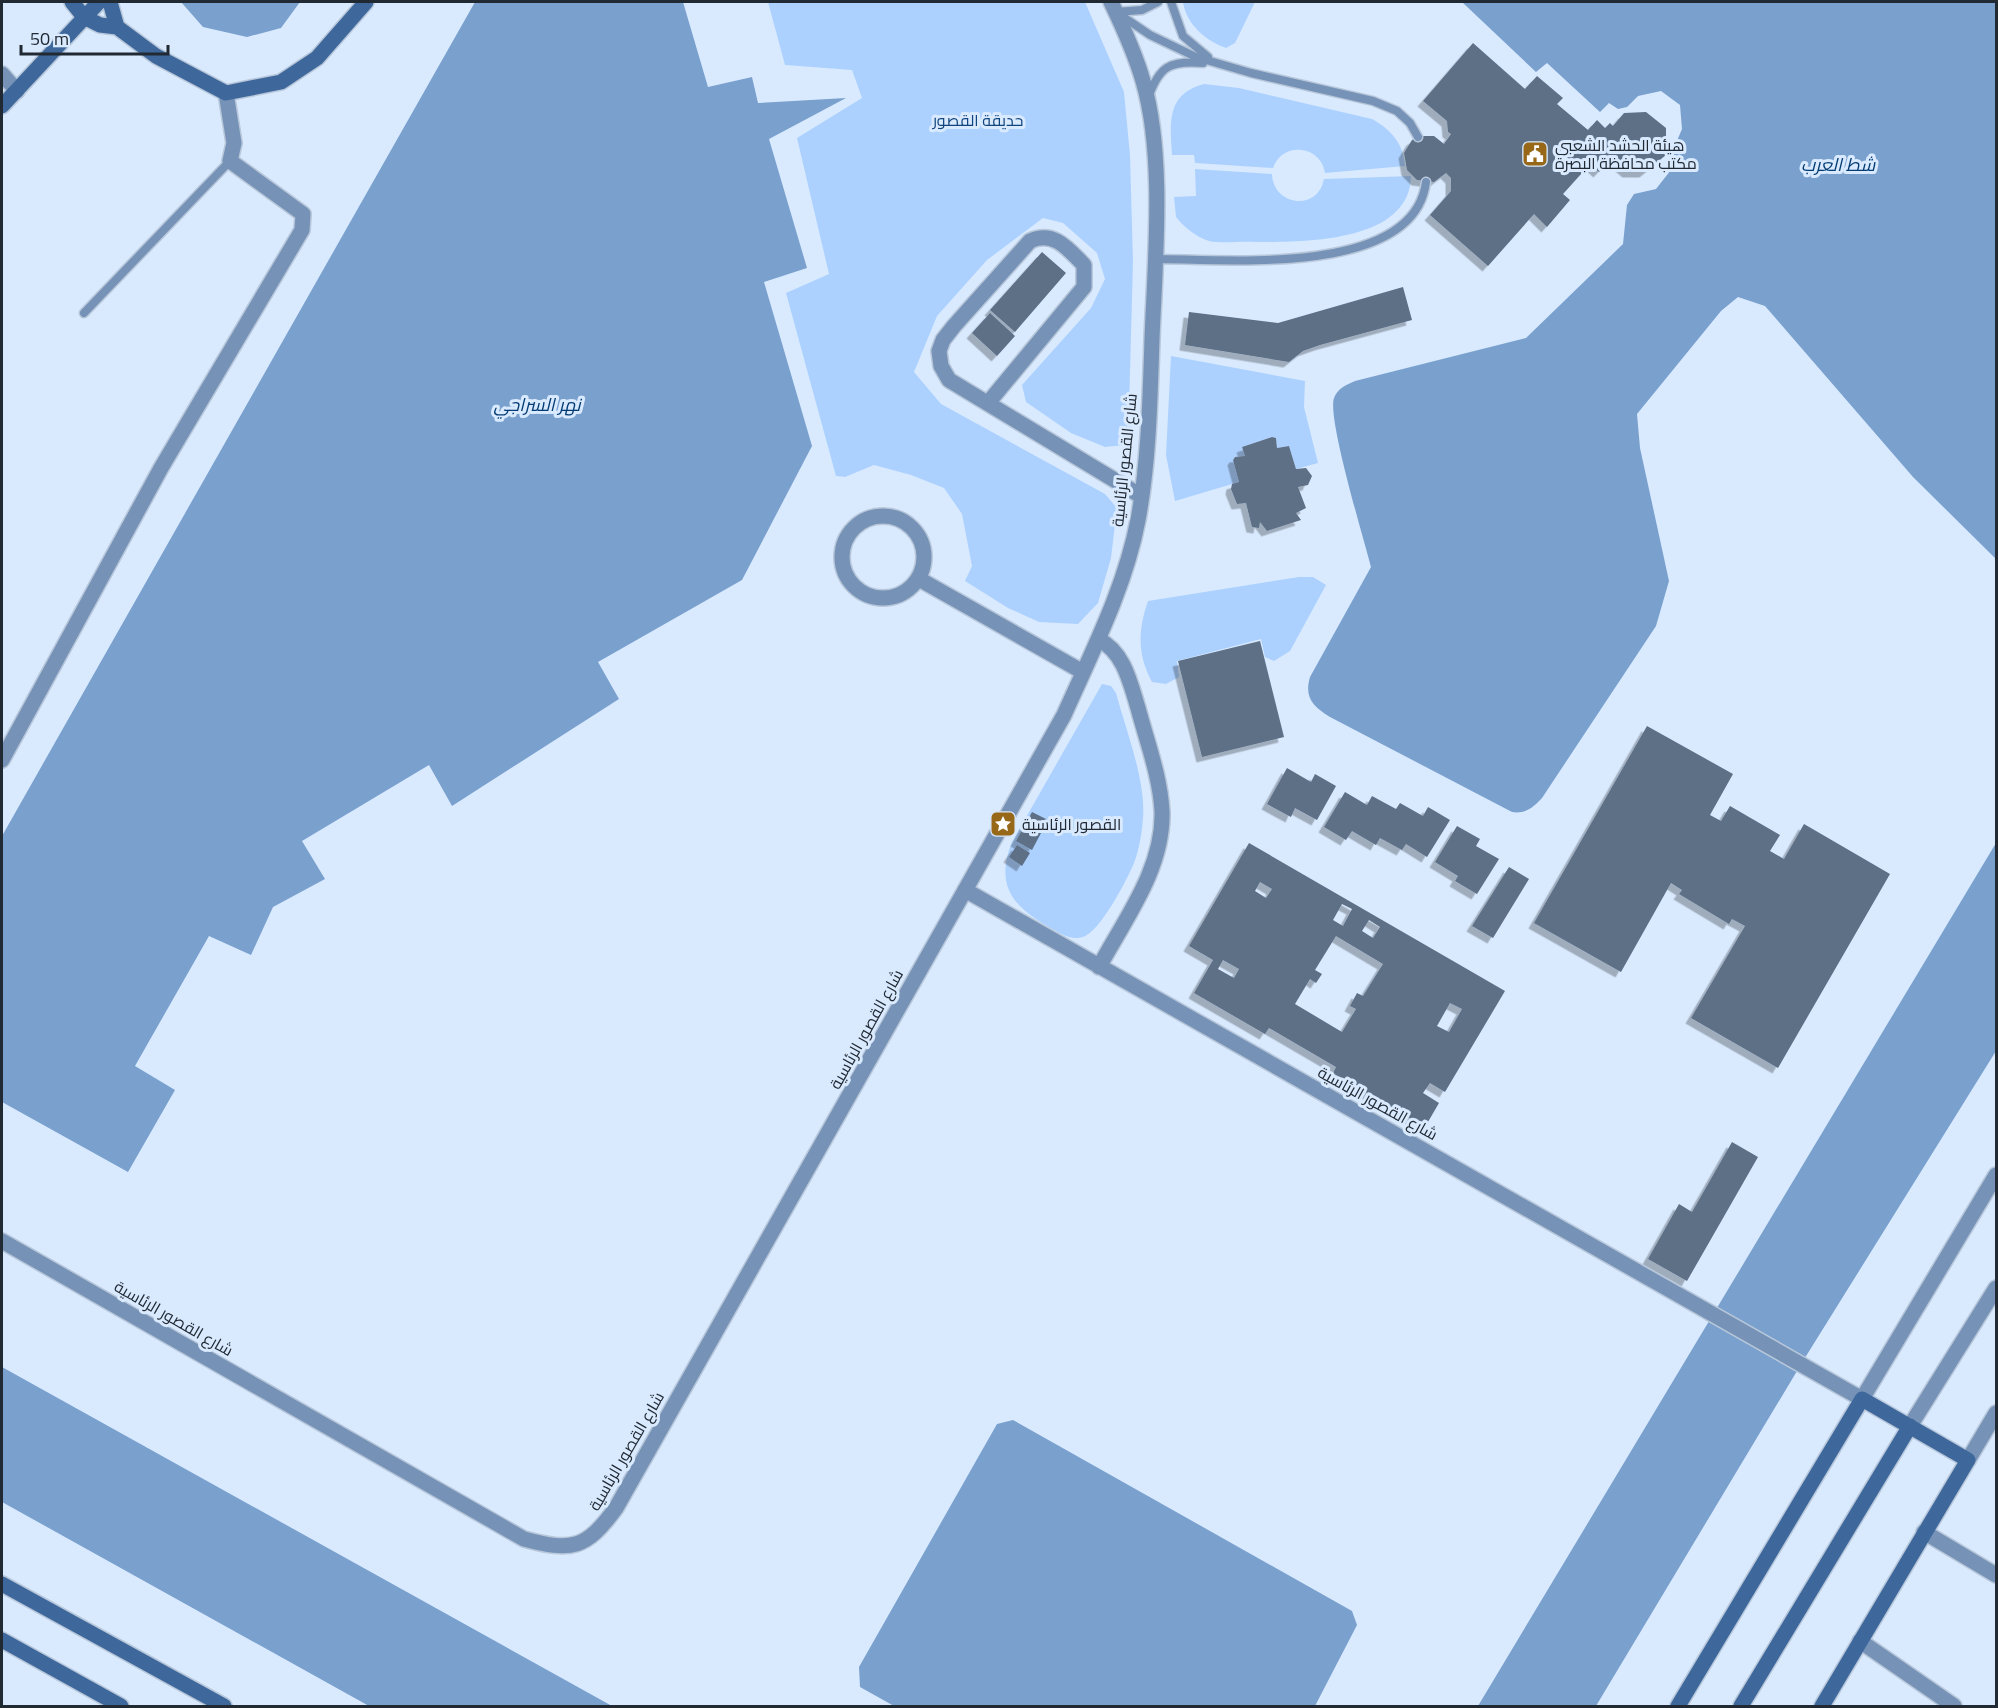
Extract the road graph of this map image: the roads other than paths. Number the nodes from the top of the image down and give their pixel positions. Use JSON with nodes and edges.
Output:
{"nodes":[{"id":1,"x":72,"y":2,"type":"edge"},
{"id":2,"x":99,"y":2,"type":"edge"},
{"id":3,"x":110,"y":2,"type":"edge"},
{"id":4,"x":366,"y":2,"type":"edge"},
{"id":5,"x":1158,"y":2,"type":"edge"},
{"id":6,"x":1172,"y":2,"type":"edge"},
{"id":7,"x":1113,"y":7,"type":"edge"},
{"id":8,"x":84,"y":17,"type":"junction"},
{"id":9,"x":117,"y":27,"type":"junction"},
{"id":10,"x":1221,"y":65,"type":"junction"},
{"id":11,"x":2,"y":74,"type":"edge"},
{"id":12,"x":17,"y":91,"type":"junction"},
{"id":13,"x":226,"y":93,"type":"junction"},
{"id":14,"x":1147,"y":101,"type":"junction"},
{"id":15,"x":2,"y":105,"type":"edge"},
{"id":16,"x":1418,"y":137,"type":"dead end"},
{"id":17,"x":230,"y":161,"type":"junction"},
{"id":18,"x":1426,"y":182,"type":"dead end"},
{"id":19,"x":1155,"y":259,"type":"junction"},
{"id":20,"x":84,"y":313,"type":"dead end"},
{"id":21,"x":988,"y":404,"type":"junction"},
{"id":22,"x":1141,"y":496,"type":"junction"},
{"id":23,"x":919,"y":579,"type":"junction"},
{"id":24,"x":1098,"y":639,"type":"junction"},
{"id":25,"x":1083,"y":672,"type":"junction"},
{"id":26,"x":2,"y":760,"type":"edge"},
{"id":27,"x":965,"y":890,"type":"junction"},
{"id":28,"x":1099,"y":967,"type":"junction"},
{"id":29,"x":1996,"y":1175,"type":"edge"},
{"id":30,"x":2,"y":1241,"type":"edge"},
{"id":31,"x":1996,"y":1288,"type":"edge"},
{"id":32,"x":1862,"y":1399,"type":"junction"},
{"id":33,"x":1996,"y":1413,"type":"edge"},
{"id":34,"x":1910,"y":1426,"type":"junction"},
{"id":35,"x":1968,"y":1460,"type":"junction"},
{"id":36,"x":1924,"y":1532,"type":"junction"},
{"id":37,"x":1996,"y":1575,"type":"edge"},
{"id":38,"x":2,"y":1584,"type":"edge"},
{"id":39,"x":2,"y":1640,"type":"edge"},
{"id":40,"x":1860,"y":1641,"type":"junction"},
{"id":41,"x":120,"y":1707,"type":"edge"},
{"id":42,"x":224,"y":1707,"type":"edge"},
{"id":43,"x":1678,"y":1707,"type":"edge"},
{"id":44,"x":1741,"y":1707,"type":"edge"},
{"id":45,"x":1822,"y":1707,"type":"edge"},
{"id":46,"x":1954,"y":1707,"type":"edge"}],
"edges":[{"from":1,"to":8,"type":"main road"},
{"from":2,"to":8,"type":"main road"},
{"from":3,"to":9,"type":"main road"},
{"from":4,"to":13,"type":"main road"},
{"from":5,"to":7,"type":"lane"},
{"from":6,"to":10,"type":"lane"},
{"from":7,"to":10,"type":"lane"},
{"from":7,"to":14,"type":"street","name":"شارع القصور الرئاسية"},
{"from":8,"to":9,"type":"main road"},
{"from":8,"to":12,"type":"main road"},
{"from":9,"to":13,"type":"main road"},
{"from":10,"to":14,"type":"lane"},
{"from":10,"to":16,"type":"lane"},
{"from":11,"to":12,"type":"street"},
{"from":12,"to":15,"type":"main road"},
{"from":13,"to":17,"type":"street"},
{"from":14,"to":19,"type":"street","name":"شارع القصور الرئاسية"},
{"from":17,"to":20,"type":"lane"},
{"from":17,"to":26,"type":"street"},
{"from":18,"to":19,"type":"lane"},
{"from":19,"to":22,"type":"street","name":"شارع القصور الرئاسية"},
{"from":21,"to":21,"type":"street"},
{"from":21,"to":22,"type":"street"},
{"from":22,"to":24,"type":"street","name":"شارع القصور الرئاسية"},
{"from":23,"to":23,"type":"street"},
{"from":23,"to":25,"type":"street"},
{"from":24,"to":25,"type":"street","name":"شارع القصور الرئاسية"},
{"from":24,"to":28,"type":"street"},
{"from":25,"to":27,"type":"street","name":"شارع القصور الرئاسية"},
{"from":27,"to":28,"type":"street","name":"شارع القصور الرئاسية"},
{"from":27,"to":30,"type":"street","name":"شارع القصور الرئاسية"},
{"from":28,"to":32,"type":"street","name":"شارع القصور الرئاسية"},
{"from":29,"to":32,"type":"street"},
{"from":31,"to":34,"type":"street"},
{"from":32,"to":34,"type":"main road"},
{"from":32,"to":43,"type":"main road"},
{"from":33,"to":35,"type":"street"},
{"from":34,"to":35,"type":"main road"},
{"from":34,"to":44,"type":"main road"},
{"from":35,"to":36,"type":"main road"},
{"from":36,"to":37,"type":"street"},
{"from":36,"to":40,"type":"main road"},
{"from":38,"to":42,"type":"main road"},
{"from":39,"to":41,"type":"main road"},
{"from":40,"to":45,"type":"main road"},
{"from":40,"to":46,"type":"street"}]}
